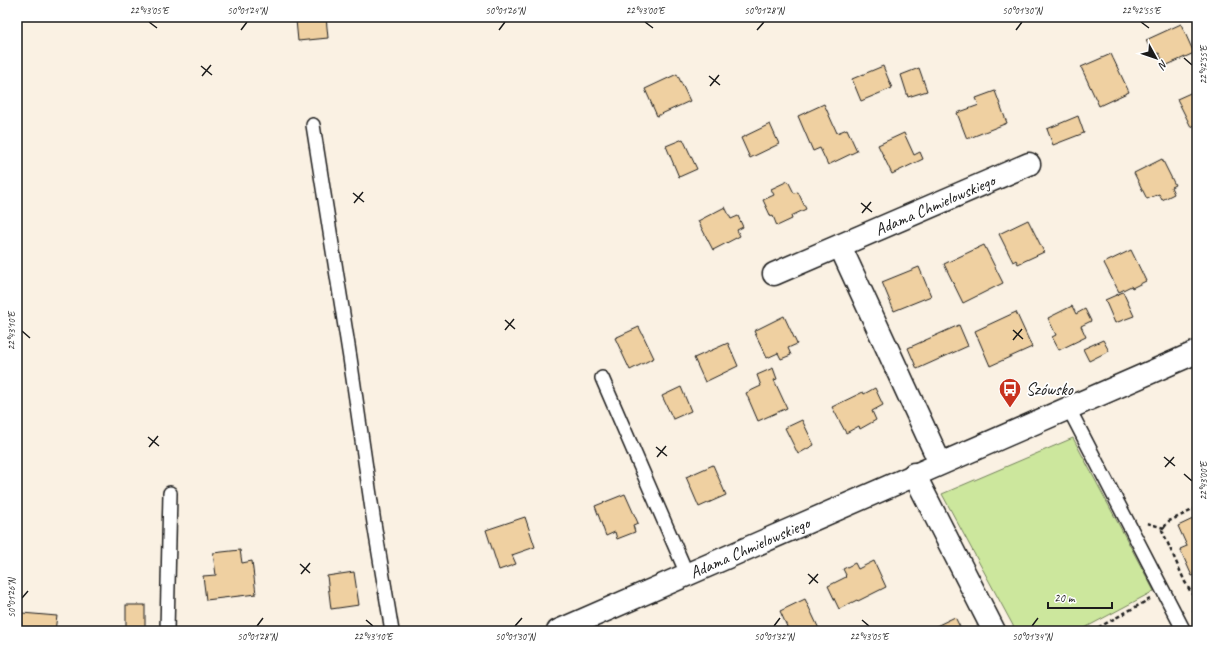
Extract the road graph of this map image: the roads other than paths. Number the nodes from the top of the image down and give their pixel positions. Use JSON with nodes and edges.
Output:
{"nodes":[{"id":1,"x":312,"y":125,"type":"dead end"},
{"id":2,"x":1029,"y":164,"type":"dead end"},
{"id":3,"x":840,"y":246,"type":"junction"},
{"id":4,"x":774,"y":274,"type":"dead end"},
{"id":5,"x":1197,"y":352,"type":"edge"},
{"id":6,"x":602,"y":378,"type":"dead end"},
{"id":7,"x":1068,"y":407,"type":"junction"},
{"id":8,"x":940,"y":463,"type":"junction"},
{"id":9,"x":914,"y":474,"type":"junction"},
{"id":10,"x":170,"y":493,"type":"dead end"},
{"id":11,"x":687,"y":574,"type":"junction"},
{"id":12,"x":167,"y":631,"type":"edge"},
{"id":13,"x":392,"y":631,"type":"edge"},
{"id":14,"x":558,"y":631,"type":"edge"},
{"id":15,"x":994,"y":631,"type":"edge"},
{"id":16,"x":1184,"y":631,"type":"edge"}],
"edges":[{"from":1,"to":13,"type":"lane"},
{"from":2,"to":3,"type":"street","name":"Adama Chmielowskiego"},
{"from":3,"to":4,"type":"street","name":"Adama Chmielowskiego"},
{"from":3,"to":8,"type":"street"},
{"from":5,"to":7,"type":"street","name":"Adama Chmielowskiego"},
{"from":6,"to":11,"type":"lane"},
{"from":7,"to":8,"type":"street","name":"Adama Chmielowskiego"},
{"from":7,"to":16,"type":"lane"},
{"from":8,"to":9,"type":"street","name":"Adama Chmielowskiego"},
{"from":9,"to":11,"type":"street","name":"Adama Chmielowskiego"},
{"from":9,"to":15,"type":"street"},
{"from":10,"to":12,"type":"lane"},
{"from":11,"to":14,"type":"street","name":"Adama Chmielowskiego"}]}
